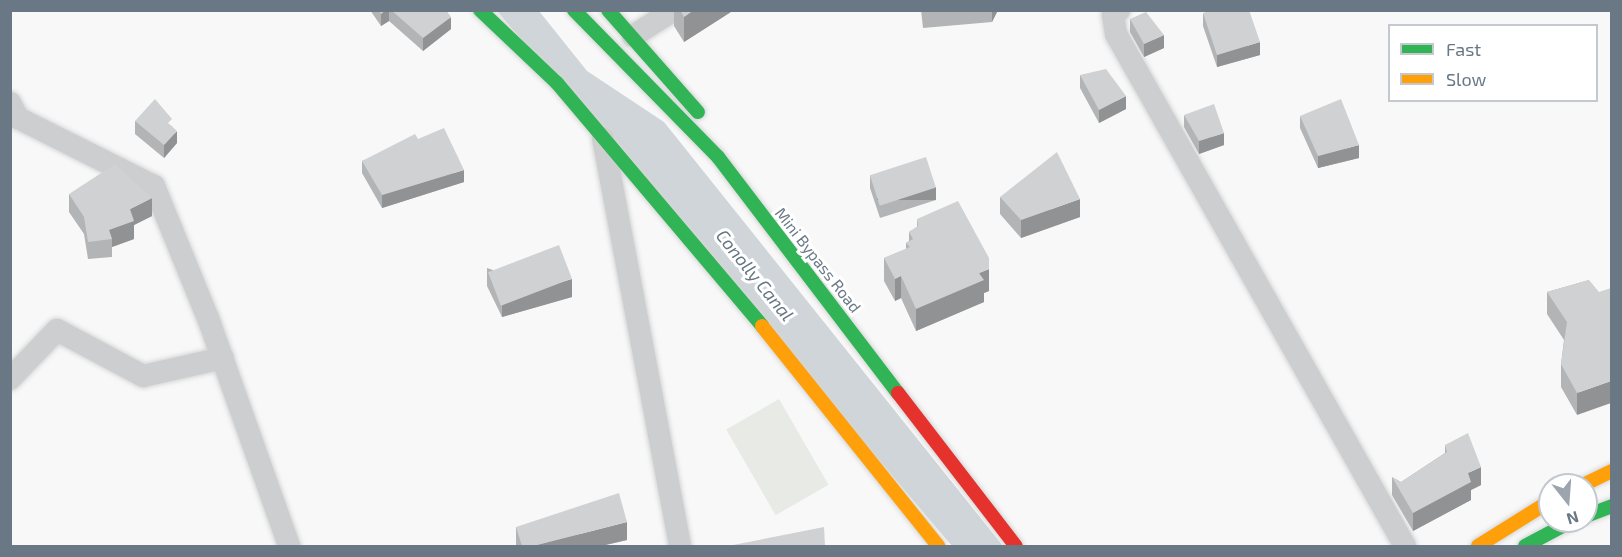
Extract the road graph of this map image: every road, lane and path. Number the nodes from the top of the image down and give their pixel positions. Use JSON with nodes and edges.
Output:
{"nodes":[{"id":1,"x":480,"y":10,"type":"edge"},
{"id":2,"x":574,"y":10,"type":"edge"},
{"id":3,"x":608,"y":10,"type":"edge"},
{"id":4,"x":674,"y":10,"type":"edge"},
{"id":5,"x":1119,"y":10,"type":"edge"},
{"id":6,"x":633,"y":36,"type":"junction"},
{"id":7,"x":10,"y":103,"type":"edge"},
{"id":8,"x":602,"y":135,"type":"junction"},
{"id":9,"x":223,"y":358,"type":"junction"},
{"id":10,"x":899,"y":368,"type":"dead end"},
{"id":11,"x":10,"y":379,"type":"edge"},
{"id":12,"x":1538,"y":508,"type":"edge"},
{"id":13,"x":1549,"y":533,"type":"edge"},
{"id":14,"x":289,"y":546,"type":"edge"},
{"id":15,"x":681,"y":546,"type":"edge"},
{"id":16,"x":939,"y":546,"type":"edge"},
{"id":17,"x":1016,"y":546,"type":"edge"},
{"id":18,"x":1405,"y":546,"type":"edge"},
{"id":19,"x":1478,"y":546,"type":"edge"},
{"id":20,"x":1525,"y":546,"type":"edge"}],
"edges":[{"from":1,"to":8,"type":"main road"},
{"from":2,"to":17,"type":"main road","name":"Mini Bypass Road"},
{"from":3,"to":6,"type":"main road","name":"Mini Bypass Road"},
{"from":4,"to":6,"type":"street"},
{"from":5,"to":18,"type":"street"},
{"from":6,"to":10,"type":"main road","name":"Mini Bypass Road"},
{"from":7,"to":9,"type":"street"},
{"from":8,"to":15,"type":"street"},
{"from":8,"to":16,"type":"main road"},
{"from":9,"to":11,"type":"street"},
{"from":9,"to":14,"type":"street"},
{"from":12,"to":19,"type":"main road"},
{"from":13,"to":20,"type":"main road"}]}
